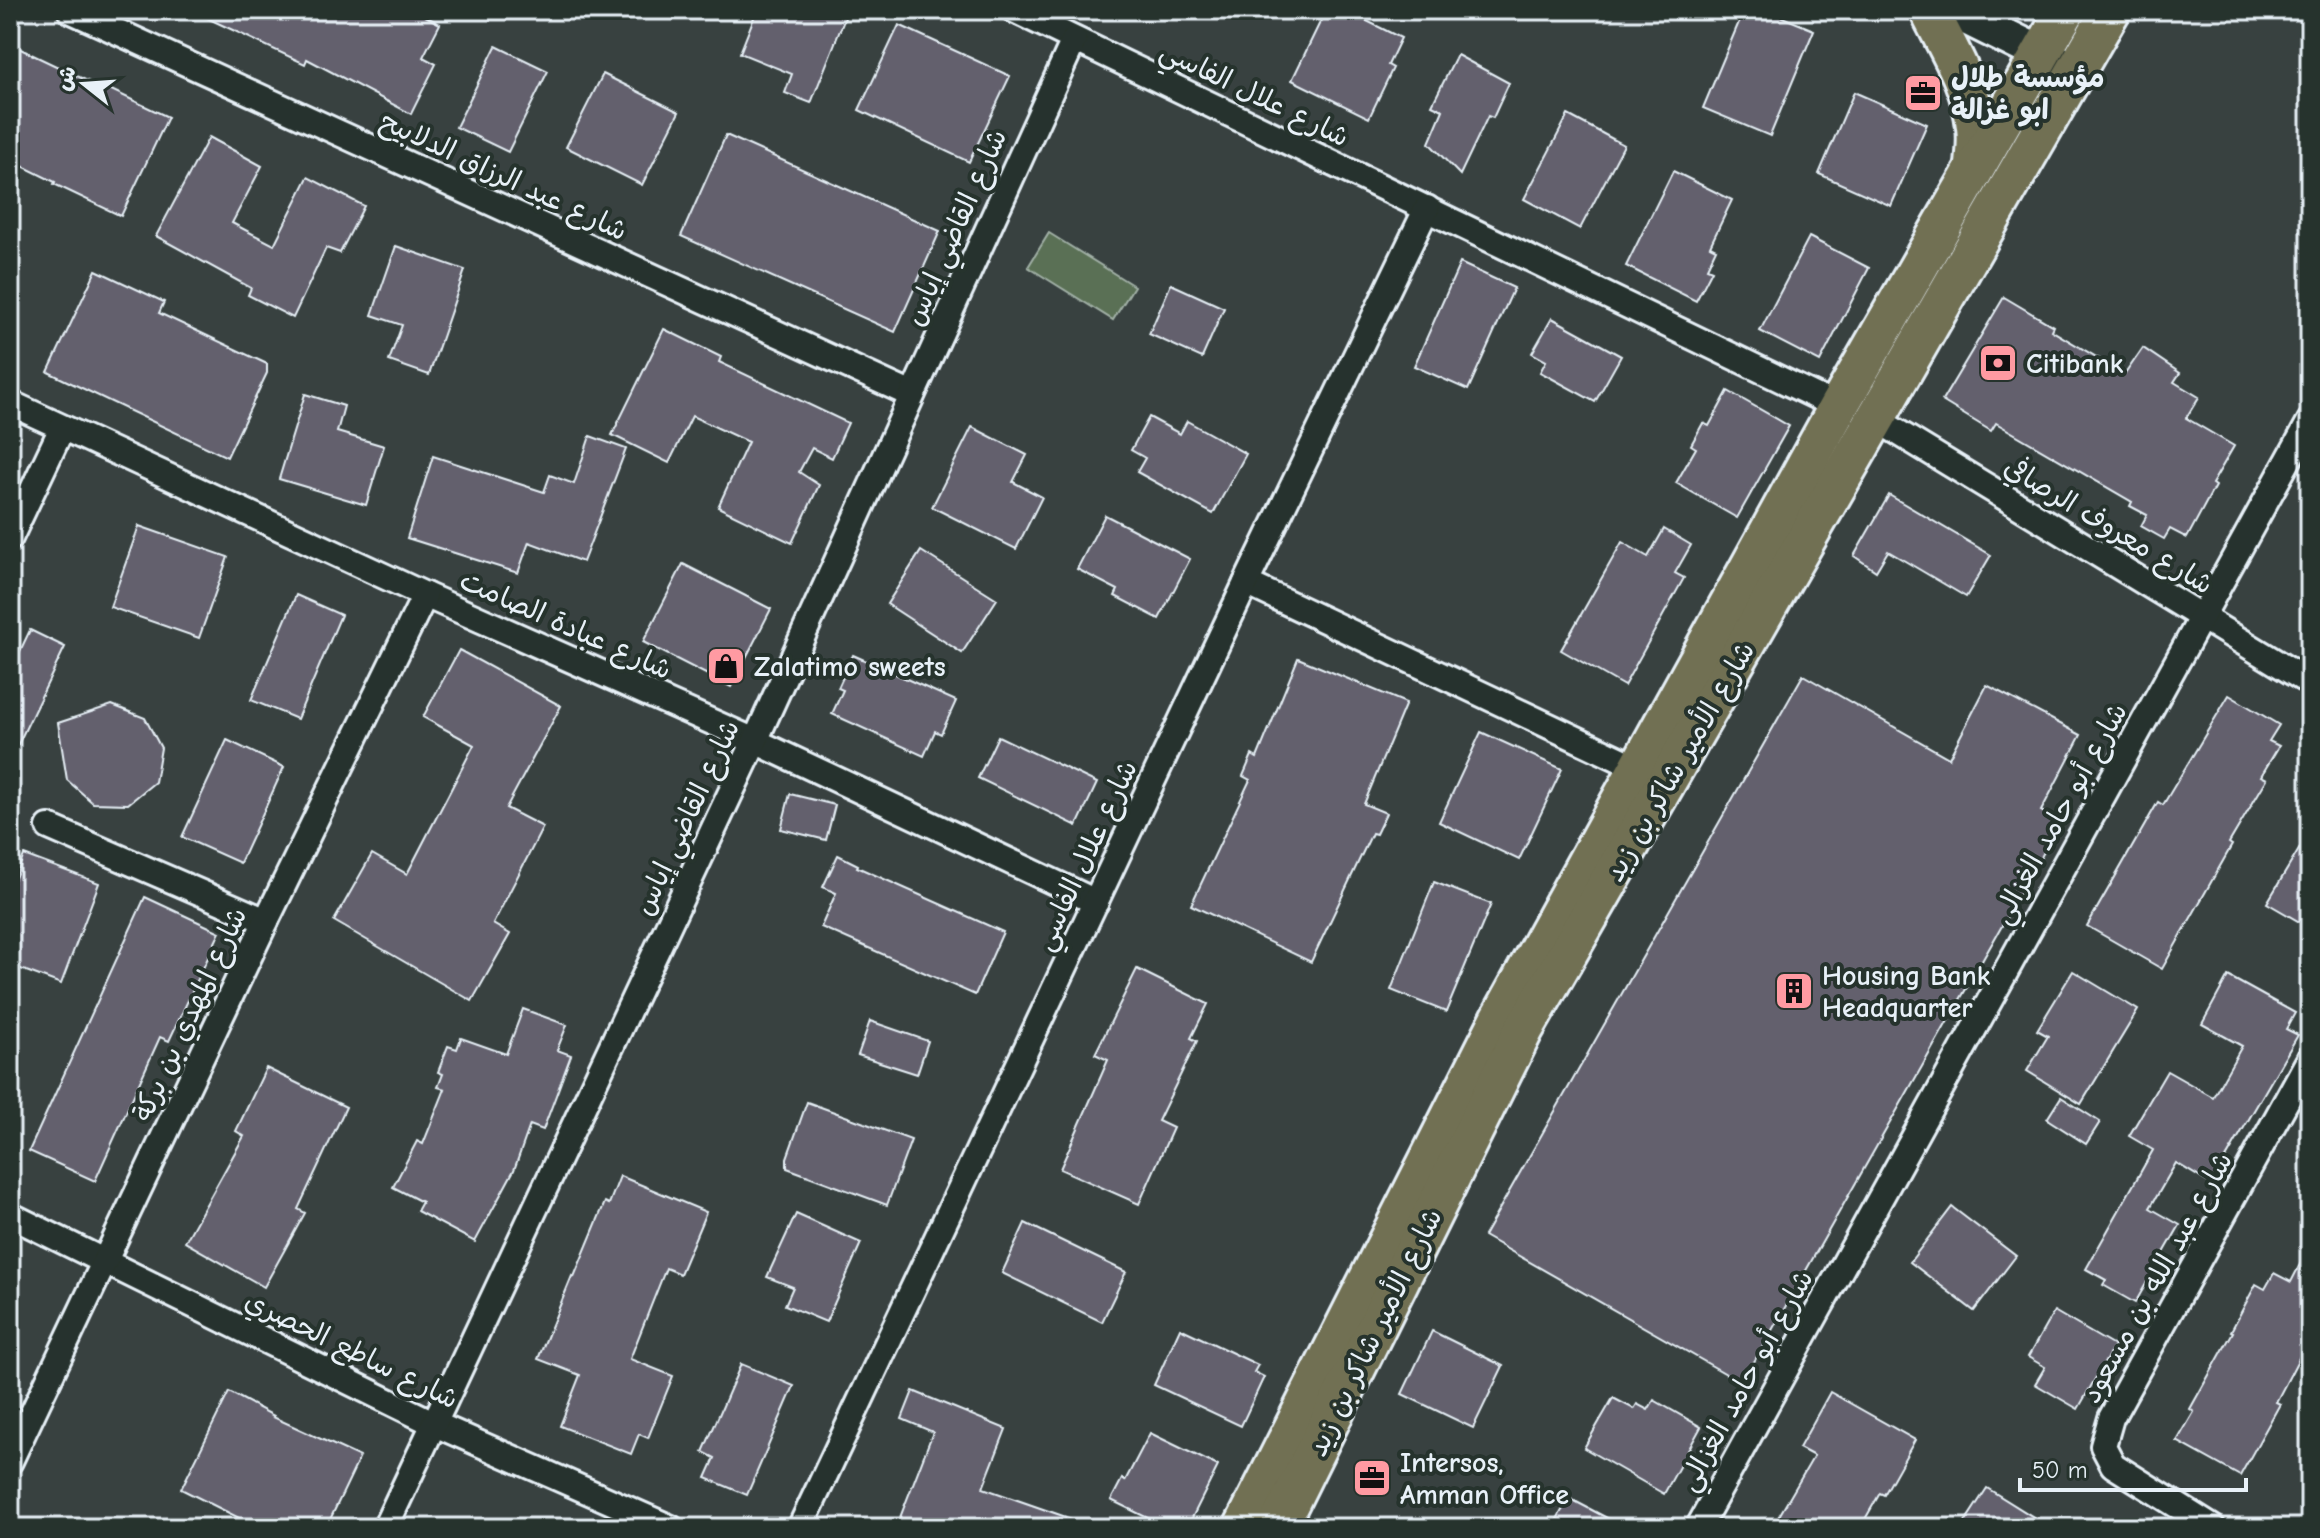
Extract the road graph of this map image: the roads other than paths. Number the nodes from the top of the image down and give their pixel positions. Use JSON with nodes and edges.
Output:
{"nodes":[{"id":1,"x":70,"y":10,"type":"edge"},
{"id":2,"x":1014,"y":10,"type":"edge"},
{"id":3,"x":1929,"y":10,"type":"edge"},
{"id":4,"x":1952,"y":10,"type":"edge"},
{"id":5,"x":2065,"y":10,"type":"edge"},
{"id":6,"x":2106,"y":19,"type":"edge"},
{"id":7,"x":1074,"y":40,"type":"junction"},
{"id":8,"x":2040,"y":54,"type":"junction"},
{"id":9,"x":2077,"y":72,"type":"junction"},
{"id":10,"x":1975,"y":165,"type":"junction"},
{"id":11,"x":1427,"y":208,"type":"junction"},
{"id":12,"x":912,"y":395,"type":"junction"},
{"id":13,"x":10,"y":403,"type":"edge"},
{"id":14,"x":1838,"y":407,"type":"junction"},
{"id":15,"x":1876,"y":419,"type":"junction"},
{"id":16,"x":2310,"y":421,"type":"edge"},
{"id":17,"x":62,"y":428,"type":"junction"},
{"id":18,"x":10,"y":538,"type":"edge"},
{"id":19,"x":1246,"y":583,"type":"junction"},
{"id":20,"x":425,"y":595,"type":"junction"},
{"id":21,"x":2201,"y":616,"type":"junction"},
{"id":22,"x":2310,"y":683,"type":"edge"},
{"id":23,"x":755,"y":741,"type":"junction"},
{"id":24,"x":1653,"y":775,"type":"junction"},
{"id":25,"x":49,"y":827,"type":"dead end"},
{"id":26,"x":1096,"y":902,"type":"junction"},
{"id":27,"x":266,"y":921,"type":"junction"},
{"id":28,"x":2310,"y":1058,"type":"edge"},
{"id":29,"x":10,"y":1215,"type":"edge"},
{"id":30,"x":105,"y":1261,"type":"junction"},
{"id":31,"x":435,"y":1424,"type":"junction"},
{"id":32,"x":10,"y":1461,"type":"edge"},
{"id":33,"x":385,"y":1528,"type":"edge"},
{"id":34,"x":671,"y":1528,"type":"edge"},
{"id":35,"x":800,"y":1528,"type":"edge"},
{"id":36,"x":1243,"y":1528,"type":"edge"},
{"id":37,"x":1277,"y":1528,"type":"edge"},
{"id":38,"x":1698,"y":1528,"type":"edge"},
{"id":39,"x":2213,"y":1528,"type":"edge"}],
"edges":[{"from":1,"to":12,"type":"street","name":"شارع عبد الرزاق الدلابيح"},
{"from":2,"to":7,"type":"street","name":"شارع علال الفاسي"},
{"from":3,"to":10,"type":"main road"},
{"from":4,"to":8,"type":"street"},
{"from":5,"to":6,"type":"street"},
{"from":5,"to":8,"type":"main road","name":"شارع الأمير شاكر بن زيد"},
{"from":6,"to":9,"type":"main road","name":"شارع الأمير شاكر بن زيد"},
{"from":7,"to":11,"type":"street","name":"شارع علال الفاسي"},
{"from":7,"to":12,"type":"street","name":"شارع القاضي إياس"},
{"from":8,"to":9,"type":"street"},
{"from":8,"to":10,"type":"main road","name":"شارع الأمير شاكر بن زيد"},
{"from":9,"to":15,"type":"main road","name":"شارع الأمير شاكر بن زيد"},
{"from":10,"to":14,"type":"main road","name":"شارع الأمير شاكر بن زيد"},
{"from":11,"to":14,"type":"street","name":"شارع علال الفاسي"},
{"from":11,"to":19,"type":"street","name":"شارع علال الفاسي"},
{"from":12,"to":23,"type":"street","name":"شارع القاضي إياس"},
{"from":13,"to":17,"type":"street","name":"شارع عبادة الصامت"},
{"from":14,"to":24,"type":"main road","name":"شارع الأمير شاكر بن زيد"},
{"from":15,"to":21,"type":"street","name":"شارع معروف الرصافي"},
{"from":15,"to":24,"type":"main road","name":"شارع الأمير شاكر بن زيد"},
{"from":16,"to":21,"type":"street","name":"شارع أبو حامد الغزالي"},
{"from":17,"to":18,"type":"street"},
{"from":17,"to":20,"type":"street","name":"شارع عبادة الصامت"},
{"from":19,"to":24,"type":"street"},
{"from":19,"to":26,"type":"street","name":"شارع علال الفاسي"},
{"from":20,"to":23,"type":"street","name":"شارع عبادة الصامت"},
{"from":20,"to":27,"type":"street","name":"شارع المهدي بن بركة"},
{"from":21,"to":22,"type":"street","name":"شارع معروف الرصافي"},
{"from":21,"to":38,"type":"street","name":"شارع أبو حامد الغزالي"},
{"from":23,"to":26,"type":"street","name":"شارع عبادة الصامت"},
{"from":23,"to":31,"type":"street","name":"شارع القاضي إياس"},
{"from":24,"to":36,"type":"main road","name":"شارع الأمير شاكر بن زيد"},
{"from":24,"to":37,"type":"main road","name":"شارع الأمير شاكر بن زيد"},
{"from":25,"to":27,"type":"street"},
{"from":26,"to":35,"type":"street","name":"شارع علال الفاسي"},
{"from":27,"to":30,"type":"street","name":"شارع المهدي بن بركة"},
{"from":28,"to":39,"type":"street","name":"شارع عبد الله بن مسعود"},
{"from":29,"to":30,"type":"street","name":"شارع ساطع الحصري"},
{"from":30,"to":31,"type":"street","name":"شارع ساطع الحصري"},
{"from":30,"to":32,"type":"street","name":"شارع المهدي بن بركة"},
{"from":31,"to":33,"type":"street","name":"شارع القاضي إياس"},
{"from":31,"to":34,"type":"street","name":"شارع ساطع الحصري"}]}
